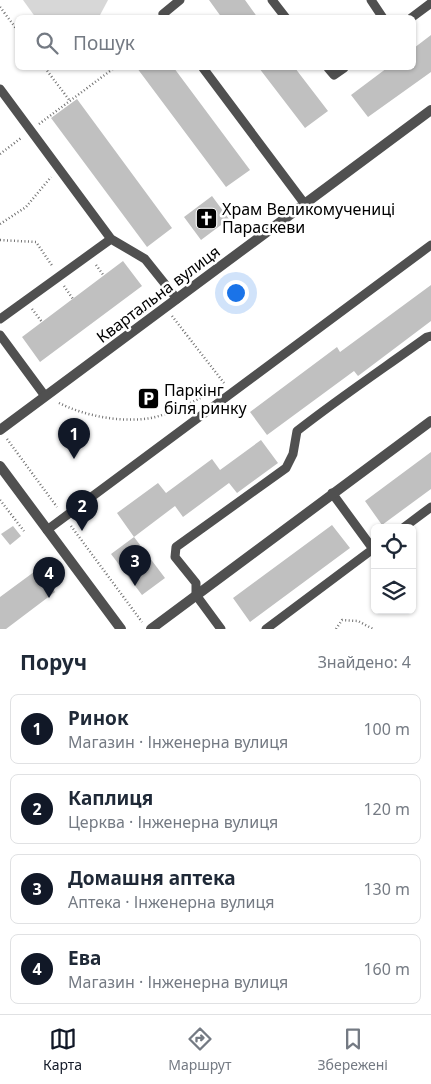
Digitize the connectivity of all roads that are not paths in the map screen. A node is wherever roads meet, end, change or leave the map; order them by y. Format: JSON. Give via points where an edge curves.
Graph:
{"nodes":[{"id":1,"x":180,"y":0,"type":"edge"},
{"id":2,"x":272,"y":0,"type":"edge"},
{"id":3,"x":371,"y":0,"type":"edge"},
{"id":4,"x":431,"y":3,"type":"edge"},
{"id":5,"x":164,"y":15,"type":"edge"},
{"id":6,"x":284,"y":15,"type":"edge"},
{"id":7,"x":382,"y":15,"type":"edge"},
{"id":8,"x":415,"y":15,"type":"edge"},
{"id":9,"x":204,"y":70,"type":"edge"},
{"id":10,"x":330,"y":70,"type":"edge"},
{"id":11,"x":341,"y":70,"type":"edge"},
{"id":12,"x":0,"y":89,"type":"edge"},
{"id":13,"x":431,"y":110,"type":"edge"},
{"id":14,"x":304,"y":203,"type":"junction"},
{"id":15,"x":111,"y":238,"type":"junction"},
{"id":16,"x":431,"y":245,"type":"edge"},
{"id":17,"x":177,"y":299,"type":"junction"},
{"id":18,"x":0,"y":319,"type":"edge"},
{"id":19,"x":0,"y":335,"type":"edge"},
{"id":20,"x":431,"y":336,"type":"edge"},
{"id":21,"x":46,"y":396,"type":"junction"},
{"id":22,"x":431,"y":421,"type":"edge"},
{"id":23,"x":0,"y":430,"type":"edge"},
{"id":24,"x":0,"y":466,"type":"edge"},
{"id":25,"x":332,"y":492,"type":"junction"},
{"id":26,"x":431,"y":507,"type":"edge"},
{"id":27,"x":408,"y":524,"type":"edge"},
{"id":28,"x":47,"y":530,"type":"junction"},
{"id":29,"x":371,"y":545,"type":"edge"},
{"id":30,"x":371,"y":551,"type":"edge"},
{"id":31,"x":196,"y":595,"type":"junction"},
{"id":32,"x":121,"y":629,"type":"edge"},
{"id":33,"x":152,"y":629,"type":"edge"},
{"id":34,"x":221,"y":629,"type":"edge"},
{"id":35,"x":266,"y":629,"type":"edge"}],
"edges":[{"from":1,"to":5,"type":"lane"},
{"from":2,"to":6,"type":"lane"},
{"from":3,"to":7,"type":"lane"},
{"from":4,"to":8,"type":"lane"},
{"from":9,"to":14,"type":"lane"},
{"from":10,"to":11,"type":"lane","via":[[334,75]]},
{"from":12,"to":15,"type":"lane"},
{"from":13,"to":14,"type":"street","name":"Квартальна вулиця"},
{"from":14,"to":17,"type":"street","name":"Квартальна вулиця"},
{"from":15,"to":17,"type":"lane","via":[[145,258]]},
{"from":15,"to":18,"type":"lane"},
{"from":16,"to":28,"type":"lane","via":[[228,389]]},
{"from":17,"to":21,"type":"street","name":"Квартальна вулиця"},
{"from":19,"to":21,"type":"lane"},
{"from":20,"to":31,"type":"lane","via":[[349,391],[297,431],[293,454],[286,468],[176,547],[176,557],[196,583]]},
{"from":21,"to":23,"type":"street","name":"Квартальна вулиця"},
{"from":22,"to":25,"type":"street"},
{"from":24,"to":28,"type":"street"},
{"from":25,"to":29,"type":"lane"},
{"from":25,"to":31,"type":"street"},
{"from":26,"to":27,"type":"lane"},
{"from":28,"to":32,"type":"street"},
{"from":30,"to":35,"type":"lane"},
{"from":31,"to":33,"type":"street"},
{"from":31,"to":34,"type":"lane"}]}
